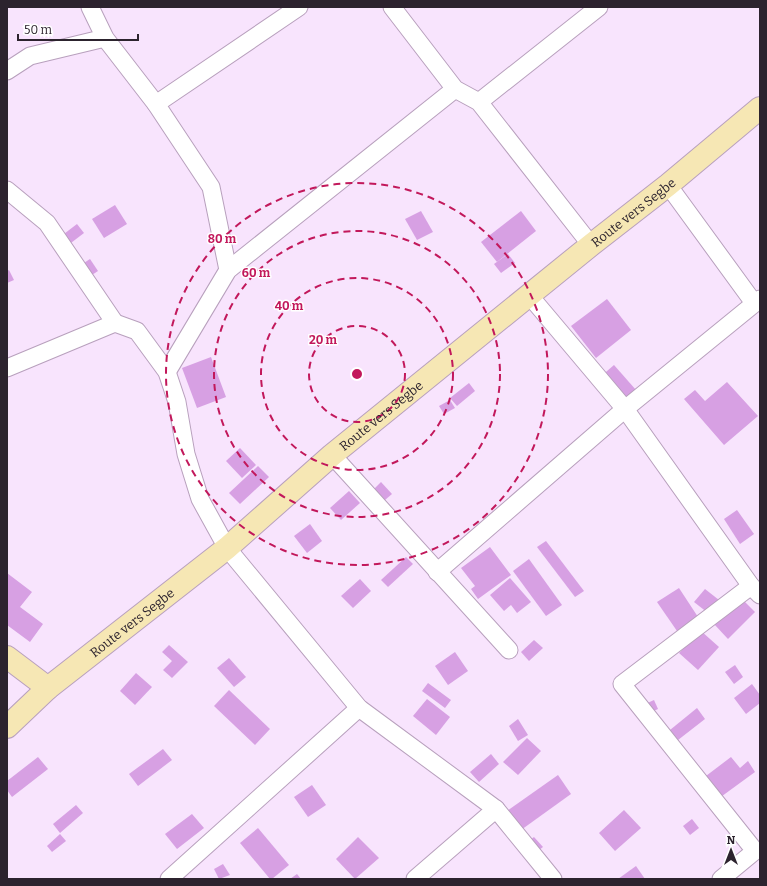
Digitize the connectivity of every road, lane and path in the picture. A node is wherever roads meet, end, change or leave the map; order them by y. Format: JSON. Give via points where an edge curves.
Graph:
{"nodes":[{"id":1,"x":90,"y":7,"type":"edge"},
{"id":2,"x":299,"y":7,"type":"edge"},
{"id":3,"x":392,"y":7,"type":"edge"},
{"id":4,"x":599,"y":7,"type":"edge"},
{"id":5,"x":105,"y":38,"type":"junction"},
{"id":6,"x":7,"y":70,"type":"edge"},
{"id":7,"x":454,"y":90,"type":"junction"},
{"id":8,"x":479,"y":102,"type":"junction"},
{"id":9,"x":156,"y":104,"type":"junction"},
{"id":10,"x":760,"y":108,"type":"edge"},
{"id":11,"x":668,"y":186,"type":"junction"},
{"id":12,"x":7,"y":190,"type":"edge"},
{"id":13,"x":591,"y":245,"type":"junction"},
{"id":14,"x":228,"y":270,"type":"junction"},
{"id":15,"x":529,"y":295,"type":"junction"},
{"id":16,"x":757,"y":301,"type":"edge"},
{"id":17,"x":115,"y":323,"type":"junction"},
{"id":18,"x":7,"y":368,"type":"edge"},
{"id":19,"x":167,"y":372,"type":"junction"},
{"id":20,"x":626,"y":409,"type":"junction"},
{"id":21,"x":332,"y":455,"type":"junction"},
{"id":22,"x":227,"y":548,"type":"junction"},
{"id":23,"x":437,"y":572,"type":"junction"},
{"id":24,"x":755,"y":590,"type":"edge"},
{"id":25,"x":508,"y":650,"type":"dead end"},
{"id":26,"x":7,"y":657,"type":"edge"},
{"id":27,"x":48,"y":688,"type":"junction"},
{"id":28,"x":359,"y":708,"type":"junction"},
{"id":29,"x":7,"y":727,"type":"edge"},
{"id":30,"x":496,"y":809,"type":"junction"},
{"id":31,"x":169,"y":879,"type":"edge"},
{"id":32,"x":415,"y":879,"type":"edge"},
{"id":33,"x":553,"y":879,"type":"edge"},
{"id":34,"x":721,"y":879,"type":"edge"}],
"edges":[{"from":1,"to":5,"type":"street"},
{"from":2,"to":9,"type":"street"},
{"from":3,"to":7,"type":"street"},
{"from":4,"to":8,"type":"street"},
{"from":5,"to":6,"type":"street","via":[[30,56]]},
{"from":5,"to":9,"type":"street"},
{"from":7,"to":8,"type":"street"},
{"from":7,"to":14,"type":"street"},
{"from":8,"to":13,"type":"street"},
{"from":9,"to":14,"type":"street","via":[[211,187]]},
{"from":10,"to":11,"type":"main road","name":"Route vers Segbe"},
{"from":11,"to":13,"type":"main road","name":"Route vers Segbe"},
{"from":11,"to":16,"type":"street"},
{"from":12,"to":17,"type":"street","via":[[47,223]]},
{"from":13,"to":15,"type":"main road","name":"Route vers Segbe"},
{"from":14,"to":19,"type":"street"},
{"from":15,"to":20,"type":"street"},
{"from":15,"to":21,"type":"main road","name":"Route vers Segbe"},
{"from":16,"to":20,"type":"street"},
{"from":17,"to":18,"type":"street"},
{"from":17,"to":19,"type":"street","via":[[137,331]]},
{"from":19,"to":22,"type":"street","via":[[177,402],[186,454],[200,499]]},
{"from":20,"to":23,"type":"street"},
{"from":20,"to":24,"type":"street"},
{"from":21,"to":22,"type":"main road","name":"Route vers Segbe"},
{"from":21,"to":23,"type":"street"},
{"from":22,"to":27,"type":"main road","name":"Route vers Segbe"},
{"from":22,"to":28,"type":"street"},
{"from":23,"to":25,"type":"street"},
{"from":24,"to":34,"type":"street","via":[[622,684],[755,851]]},
{"from":26,"to":27,"type":"main road"},
{"from":27,"to":29,"type":"main road","name":"Route vers Segbe"},
{"from":28,"to":30,"type":"street"},
{"from":28,"to":31,"type":"street"},
{"from":30,"to":32,"type":"street"},
{"from":30,"to":33,"type":"street"}]}
